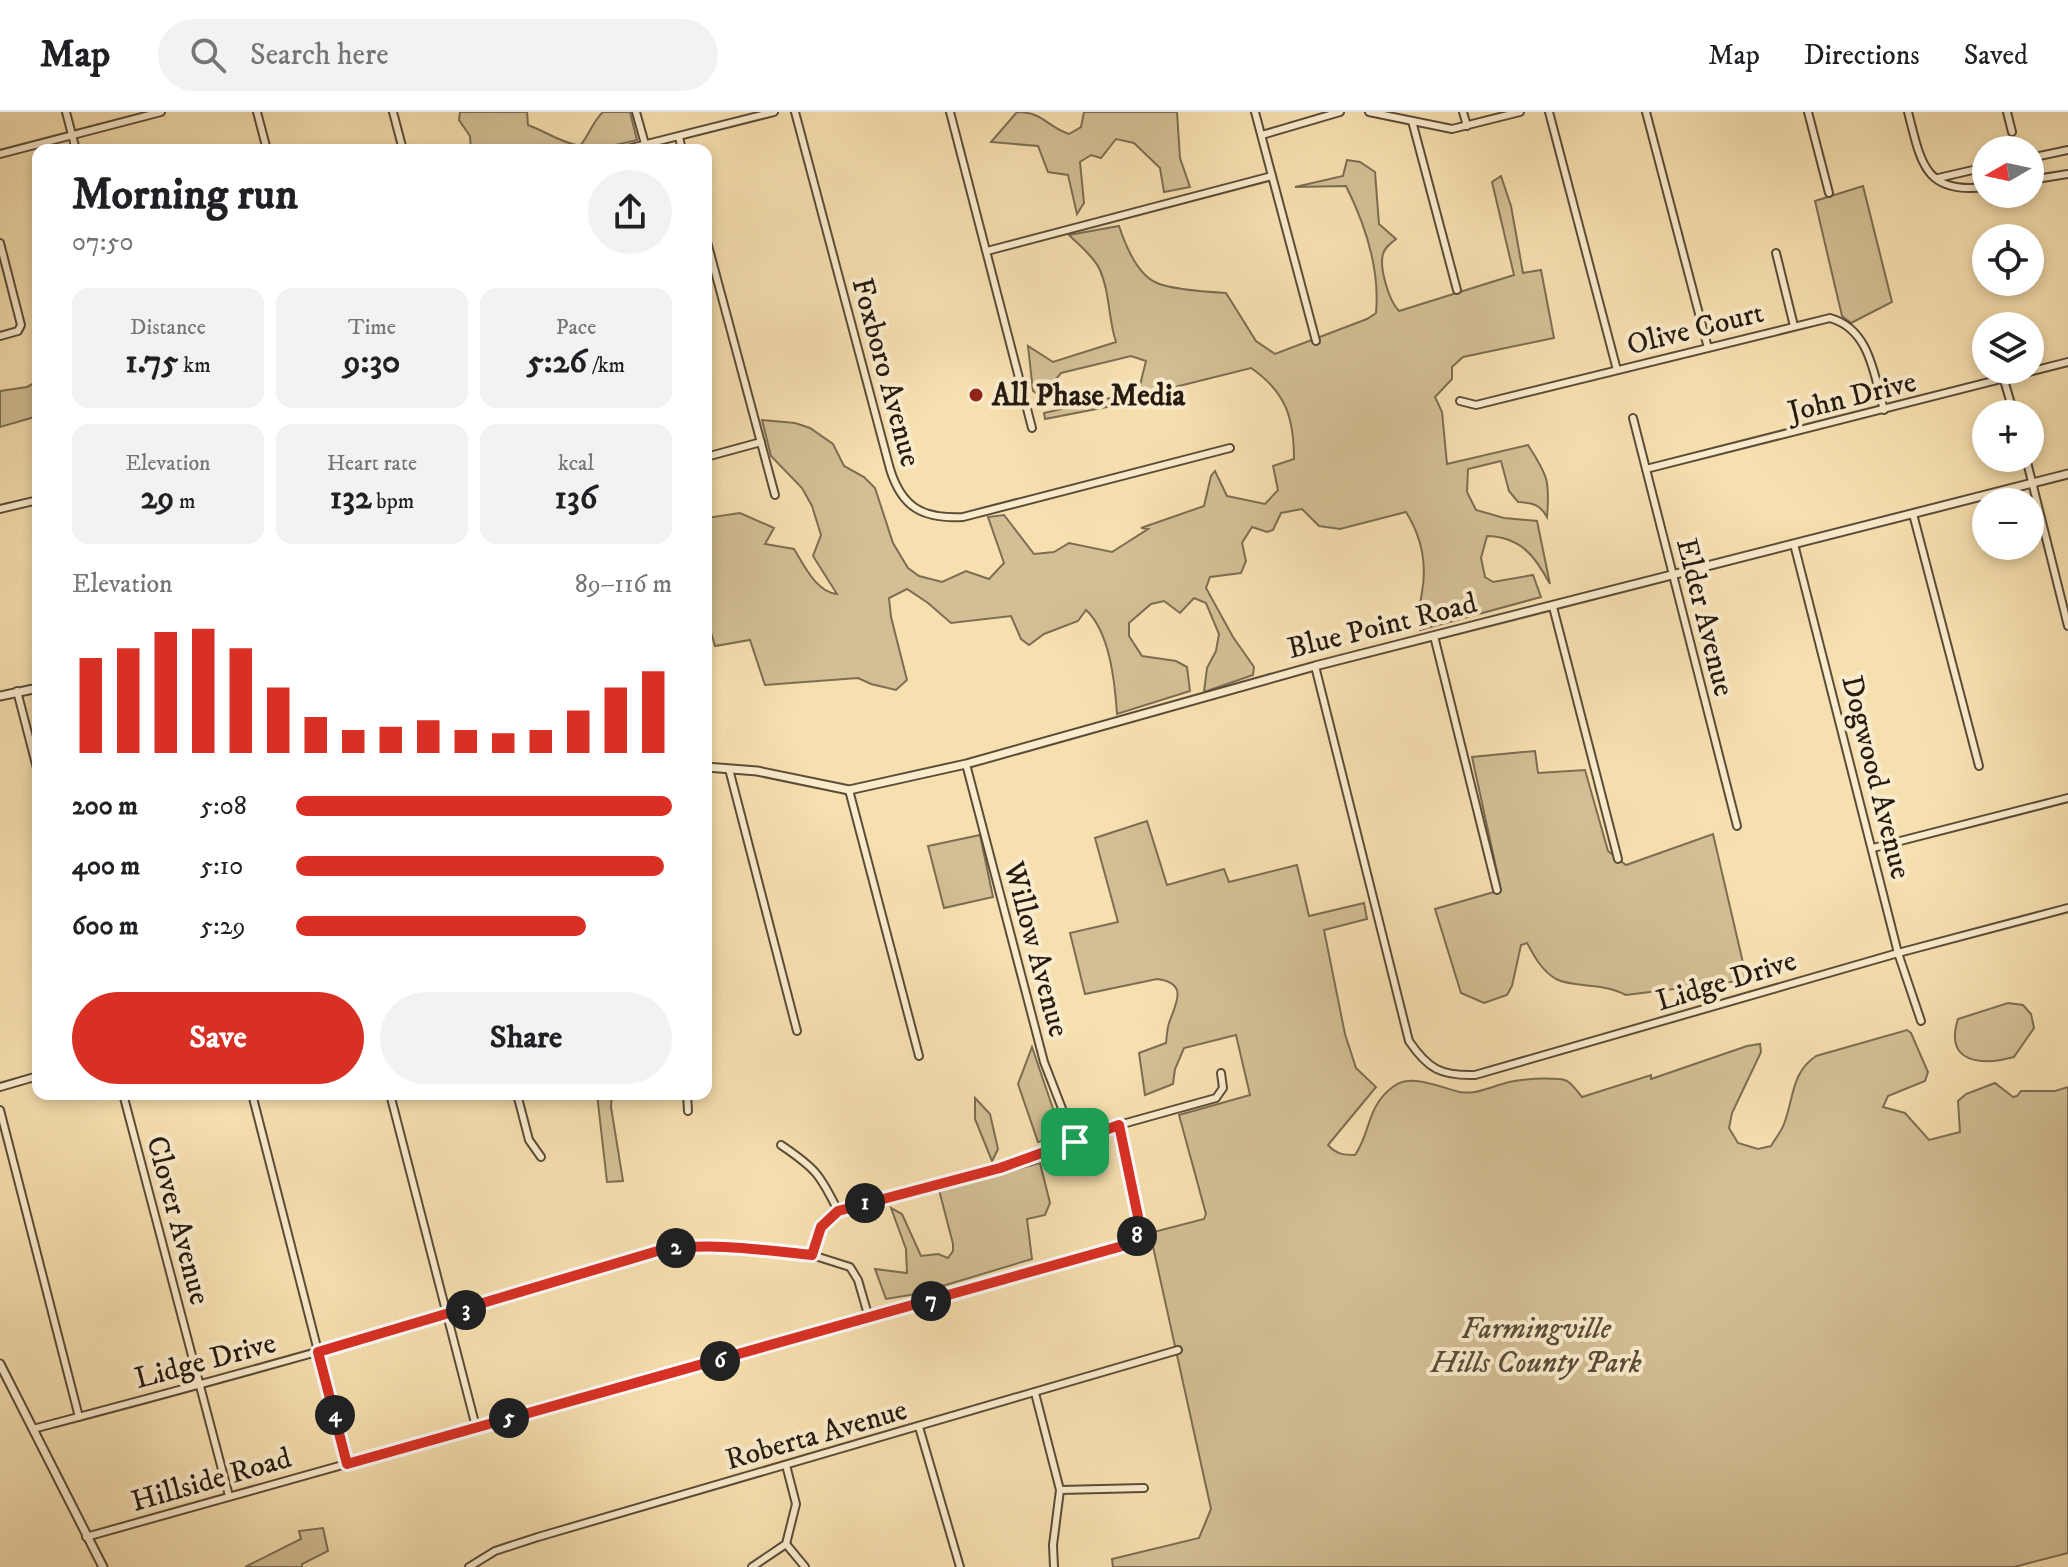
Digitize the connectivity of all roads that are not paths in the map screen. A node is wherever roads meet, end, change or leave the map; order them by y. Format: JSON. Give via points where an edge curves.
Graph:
{"nodes":[{"id":1,"x":66,"y":112,"type":"edge"},
{"id":2,"x":161,"y":112,"type":"edge"},
{"id":3,"x":257,"y":112,"type":"edge"},
{"id":4,"x":393,"y":112,"type":"edge"},
{"id":5,"x":636,"y":112,"type":"edge"},
{"id":6,"x":774,"y":112,"type":"edge"},
{"id":7,"x":795,"y":112,"type":"edge"},
{"id":8,"x":950,"y":112,"type":"edge"},
{"id":9,"x":1255,"y":112,"type":"edge"},
{"id":10,"x":1340,"y":112,"type":"edge"},
{"id":11,"x":1369,"y":112,"type":"edge"},
{"id":12,"x":1463,"y":112,"type":"edge"},
{"id":13,"x":1520,"y":112,"type":"edge"},
{"id":14,"x":1549,"y":112,"type":"edge"},
{"id":15,"x":1646,"y":112,"type":"edge"},
{"id":16,"x":1808,"y":112,"type":"edge"},
{"id":17,"x":1908,"y":112,"type":"edge"},
{"id":18,"x":2007,"y":112,"type":"edge"},
{"id":19,"x":1412,"y":121,"type":"junction"},
{"id":20,"x":1467,"y":126,"type":"junction"},
{"id":21,"x":2012,"y":132,"type":"dead end"},
{"id":22,"x":72,"y":135,"type":"junction"},
{"id":23,"x":1262,"y":135,"type":"junction"},
{"id":24,"x":679,"y":137,"type":"junction"},
{"id":25,"x":38,"y":144,"type":"edge"},
{"id":26,"x":74,"y":144,"type":"edge"},
{"id":27,"x":265,"y":144,"type":"edge"},
{"id":28,"x":401,"y":144,"type":"edge"},
{"id":29,"x":645,"y":144,"type":"joint"},
{"id":30,"x":681,"y":144,"type":"edge"},
{"id":31,"x":32,"y":146,"type":"edge"},
{"id":32,"x":2068,"y":150,"type":"edge"},
{"id":33,"x":0,"y":154,"type":"edge"},
{"id":34,"x":2044,"y":155,"type":"edge"},
{"id":35,"x":1972,"y":170,"type":"edge"},
{"id":36,"x":2068,"y":174,"type":"edge"},
{"id":37,"x":1272,"y":176,"type":"junction"},
{"id":38,"x":1938,"y":178,"type":"junction"},
{"id":39,"x":2044,"y":178,"type":"edge"},
{"id":40,"x":1972,"y":188,"type":"edge"},
{"id":41,"x":1829,"y":193,"type":"dead end"},
{"id":42,"x":0,"y":243,"type":"edge"},
{"id":43,"x":987,"y":251,"type":"junction"},
{"id":44,"x":1776,"y":253,"type":"dead end"},
{"id":45,"x":712,"y":260,"type":"edge"},
{"id":46,"x":1457,"y":290,"type":"dead end"},
{"id":47,"x":1794,"y":326,"type":"junction"},
{"id":48,"x":0,"y":336,"type":"edge"},
{"id":49,"x":1316,"y":341,"type":"dead end"},
{"id":50,"x":1708,"y":348,"type":"junction"},
{"id":51,"x":2068,"y":362,"type":"edge"},
{"id":52,"x":2044,"y":369,"type":"edge"},
{"id":53,"x":1617,"y":370,"type":"junction"},
{"id":54,"x":1988,"y":384,"type":"edge"},
{"id":55,"x":1460,"y":401,"type":"dead end"},
{"id":56,"x":1884,"y":410,"type":"junction"},
{"id":57,"x":1633,"y":418,"type":"dead end"},
{"id":58,"x":1032,"y":428,"type":"dead end"},
{"id":59,"x":761,"y":442,"type":"junction"},
{"id":60,"x":1230,"y":448,"type":"dead end"},
{"id":61,"x":712,"y":455,"type":"edge"},
{"id":62,"x":1646,"y":469,"type":"junction"},
{"id":63,"x":2030,"y":472,"type":"edge"},
{"id":64,"x":2068,"y":474,"type":"edge"},
{"id":65,"x":2032,"y":482,"type":"junction"},
{"id":66,"x":775,"y":495,"type":"dead end"},
{"id":67,"x":32,"y":501,"type":"edge"},
{"id":68,"x":0,"y":509,"type":"edge"},
{"id":69,"x":1913,"y":514,"type":"junction"},
{"id":70,"x":1794,"y":544,"type":"junction"},
{"id":71,"x":1673,"y":574,"type":"junction"},
{"id":72,"x":1553,"y":607,"type":"junction"},
{"id":73,"x":2068,"y":626,"type":"edge"},
{"id":74,"x":1434,"y":636,"type":"junction"},
{"id":75,"x":1315,"y":666,"type":"junction"},
{"id":76,"x":32,"y":689,"type":"edge"},
{"id":77,"x":17,"y":691,"type":"junction"},
{"id":78,"x":0,"y":696,"type":"edge"},
{"id":79,"x":32,"y":749,"type":"edge"},
{"id":80,"x":966,"y":764,"type":"junction"},
{"id":81,"x":1979,"y":766,"type":"dead end"},
{"id":82,"x":712,"y":768,"type":"edge"},
{"id":83,"x":729,"y":769,"type":"junction"},
{"id":84,"x":849,"y":790,"type":"junction"},
{"id":85,"x":2068,"y":798,"type":"edge"},
{"id":86,"x":1737,"y":826,"type":"dead end"},
{"id":87,"x":1873,"y":848,"type":"junction"},
{"id":88,"x":1618,"y":859,"type":"dead end"},
{"id":89,"x":1497,"y":890,"type":"dead end"},
{"id":90,"x":2068,"y":908,"type":"edge"},
{"id":91,"x":1898,"y":953,"type":"junction"},
{"id":92,"x":1921,"y":1021,"type":"dead end"},
{"id":93,"x":797,"y":1031,"type":"dead end"},
{"id":94,"x":919,"y":1056,"type":"dead end"},
{"id":95,"x":1221,"y":1073,"type":"dead end"},
{"id":96,"x":32,"y":1078,"type":"edge"},
{"id":97,"x":0,"y":1087,"type":"edge"},
{"id":98,"x":125,"y":1100,"type":"edge"},
{"id":99,"x":254,"y":1100,"type":"edge"},
{"id":100,"x":392,"y":1100,"type":"edge"},
{"id":101,"x":519,"y":1100,"type":"edge"},
{"id":102,"x":687,"y":1100,"type":"edge"},
{"id":103,"x":0,"y":1110,"type":"edge"},
{"id":104,"x":688,"y":1111,"type":"dead end"},
{"id":105,"x":1119,"y":1125,"type":"junction"},
{"id":106,"x":1075,"y":1142,"type":"junction"},
{"id":107,"x":781,"y":1145,"type":"dead end"},
{"id":108,"x":541,"y":1157,"type":"dead end"},
{"id":109,"x":838,"y":1211,"type":"junction"},
{"id":110,"x":812,"y":1255,"type":"junction"},
{"id":111,"x":447,"y":1315,"type":"junction"},
{"id":112,"x":869,"y":1318,"type":"junction"},
{"id":113,"x":1178,"y":1350,"type":"dead end"},
{"id":114,"x":318,"y":1352,"type":"junction"},
{"id":115,"x":0,"y":1364,"type":"edge"},
{"id":116,"x":200,"y":1384,"type":"junction"},
{"id":117,"x":1035,"y":1393,"type":"junction"},
{"id":118,"x":79,"y":1417,"type":"junction"},
{"id":119,"x":476,"y":1427,"type":"junction"},
{"id":120,"x":919,"y":1427,"type":"junction"},
{"id":121,"x":33,"y":1429,"type":"junction"},
{"id":122,"x":347,"y":1464,"type":"junction"},
{"id":123,"x":786,"y":1465,"type":"junction"},
{"id":124,"x":1144,"y":1488,"type":"dead end"},
{"id":125,"x":1060,"y":1490,"type":"junction"},
{"id":126,"x":229,"y":1496,"type":"junction"},
{"id":127,"x":86,"y":1537,"type":"junction"},
{"id":128,"x":786,"y":1544,"type":"junction"},
{"id":129,"x":103,"y":1567,"type":"edge"},
{"id":130,"x":469,"y":1567,"type":"edge"},
{"id":131,"x":752,"y":1567,"type":"edge"},
{"id":132,"x":805,"y":1567,"type":"edge"},
{"id":133,"x":960,"y":1567,"type":"edge"},
{"id":134,"x":1054,"y":1567,"type":"edge"}],
"edges":[{"from":1,"to":22,"type":"street"},
{"from":2,"to":22,"type":"street"},
{"from":3,"to":27,"type":"street"},
{"from":4,"to":28,"type":"street"},
{"from":5,"to":29,"type":"street"},
{"from":6,"to":24,"type":"street"},
{"from":7,"to":60,"type":"street","name":"Foxboro Avenue","via":[[890,469],[900,493],[917,509],[941,518],[963,517]]},
{"from":8,"to":43,"type":"street"},
{"from":9,"to":23,"type":"street"},
{"from":10,"to":23,"type":"street"},
{"from":11,"to":19,"type":"street"},
{"from":12,"to":20,"type":"street"},
{"from":13,"to":20,"type":"street"},
{"from":14,"to":53,"type":"street"},
{"from":15,"to":50,"type":"street"},
{"from":16,"to":41,"type":"street"},
{"from":17,"to":38,"type":"street","via":[[1924,167]]},
{"from":18,"to":21,"type":"street"},
{"from":19,"to":20,"type":"street","via":[[1452,129]]},
{"from":19,"to":46,"type":"street"},
{"from":22,"to":25,"type":"street"},
{"from":22,"to":26,"type":"street"},
{"from":23,"to":37,"type":"street"},
{"from":24,"to":29,"type":"street"},
{"from":24,"to":30,"type":"street"},
{"from":31,"to":33,"type":"street"},
{"from":32,"to":34,"type":"street"},
{"from":35,"to":38,"type":"street"},
{"from":36,"to":39,"type":"street"},
{"from":37,"to":43,"type":"street"},
{"from":37,"to":49,"type":"street"},
{"from":38,"to":40,"type":"street","via":[[1945,186]]},
{"from":42,"to":48,"type":"street","via":[[21,325]]},
{"from":43,"to":58,"type":"street"},
{"from":44,"to":47,"type":"street"},
{"from":45,"to":59,"type":"street"},
{"from":47,"to":50,"type":"street","name":"Olive Court"},
{"from":47,"to":56,"type":"street","name":"Olive Court","via":[[1830,318],[1851,327],[1867,353]]},
{"from":50,"to":53,"type":"street","name":"Olive Court"},
{"from":51,"to":52,"type":"street","name":"John Drive"},
{"from":53,"to":55,"type":"street","name":"Olive Court","via":[[1476,405]]},
{"from":54,"to":56,"type":"street","name":"John Drive"},
{"from":56,"to":62,"type":"street","name":"John Drive"},
{"from":57,"to":62,"type":"street","name":"Elder Avenue"},
{"from":59,"to":61,"type":"street"},
{"from":59,"to":66,"type":"street"},
{"from":62,"to":71,"type":"street","name":"Elder Avenue"},
{"from":63,"to":65,"type":"street"},
{"from":64,"to":65,"type":"street","name":"Blue Point Road"},
{"from":65,"to":69,"type":"street","name":"Blue Point Road"},
{"from":65,"to":73,"type":"street"},
{"from":67,"to":68,"type":"street"},
{"from":69,"to":70,"type":"street","name":"Blue Point Road"},
{"from":69,"to":81,"type":"street"},
{"from":70,"to":71,"type":"street","name":"Blue Point Road"},
{"from":70,"to":87,"type":"street","name":"Dogwood Avenue"},
{"from":71,"to":72,"type":"street","name":"Blue Point Road"},
{"from":71,"to":86,"type":"street","name":"Elder Avenue"},
{"from":72,"to":74,"type":"street","name":"Blue Point Road"},
{"from":72,"to":88,"type":"street"},
{"from":74,"to":75,"type":"street","name":"Blue Point Road"},
{"from":74,"to":89,"type":"street"},
{"from":75,"to":80,"type":"street","name":"Blue Point Road"},
{"from":75,"to":91,"type":"street","name":"Lidge Drive","via":[[1409,1041],[1427,1065],[1475,1075]]},
{"from":76,"to":77,"type":"street"},
{"from":77,"to":78,"type":"street"},
{"from":77,"to":79,"type":"street"},
{"from":80,"to":84,"type":"street","name":"Blue Point Road"},
{"from":80,"to":106,"type":"street","name":"Willow Avenue","via":[[1044,1062]]},
{"from":82,"to":83,"type":"street","name":"Blue Point Road"},
{"from":83,"to":84,"type":"street","name":"Blue Point Road"},
{"from":83,"to":93,"type":"street"},
{"from":84,"to":94,"type":"street"},
{"from":85,"to":87,"type":"street"},
{"from":87,"to":91,"type":"street","name":"Dogwood Avenue"},
{"from":90,"to":91,"type":"street","name":"Lidge Drive"},
{"from":91,"to":92,"type":"street","name":"Dogwood Avenue"},
{"from":95,"to":105,"type":"street","via":[[1223,1088],[1216,1098]]},
{"from":96,"to":97,"type":"street"},
{"from":98,"to":116,"type":"street","name":"Clover Avenue"},
{"from":99,"to":114,"type":"street"},
{"from":100,"to":111,"type":"street"},
{"from":101,"to":108,"type":"street","via":[[529,1140]]},
{"from":102,"to":104,"type":"street"},
{"from":103,"to":118,"type":"street"},
{"from":105,"to":106,"type":"street"},
{"from":105,"to":112,"type":"street","name":"Hillside Road","via":[[1141,1231],[1133,1243]]},
{"from":106,"to":109,"type":"street"},
{"from":107,"to":109,"type":"street","via":[[819,1174]]},
{"from":109,"to":110,"type":"street","via":[[821,1227]]},
{"from":110,"to":111,"type":"street","name":"Lidge Drive","via":[[685,1246]]},
{"from":110,"to":112,"type":"street","name":"Lidge Drive","via":[[850,1267]]},
{"from":111,"to":114,"type":"street","name":"Lidge Drive"},
{"from":111,"to":119,"type":"street"},
{"from":112,"to":119,"type":"street","name":"Hillside Road"},
{"from":113,"to":117,"type":"street","name":"Roberta Avenue"},
{"from":114,"to":116,"type":"street","name":"Lidge Drive"},
{"from":114,"to":122,"type":"street"},
{"from":115,"to":121,"type":"street"},
{"from":116,"to":118,"type":"street","name":"Lidge Drive"},
{"from":116,"to":126,"type":"street","name":"Clover Avenue"},
{"from":117,"to":120,"type":"street","name":"Roberta Avenue"},
{"from":117,"to":125,"type":"street"},
{"from":118,"to":121,"type":"street","name":"Lidge Drive"},
{"from":119,"to":122,"type":"street","name":"Hillside Road"},
{"from":120,"to":123,"type":"street","name":"Roberta Avenue"},
{"from":120,"to":133,"type":"street"},
{"from":121,"to":127,"type":"street"},
{"from":122,"to":126,"type":"street","name":"Hillside Road"},
{"from":123,"to":128,"type":"street","via":[[796,1504]]},
{"from":123,"to":130,"type":"street","name":"Roberta Avenue","via":[[495,1551]]},
{"from":124,"to":125,"type":"street"},
{"from":125,"to":134,"type":"street"},
{"from":126,"to":127,"type":"street","name":"Hillside Road"},
{"from":127,"to":129,"type":"street"},
{"from":128,"to":131,"type":"street"},
{"from":128,"to":132,"type":"street"}]}
